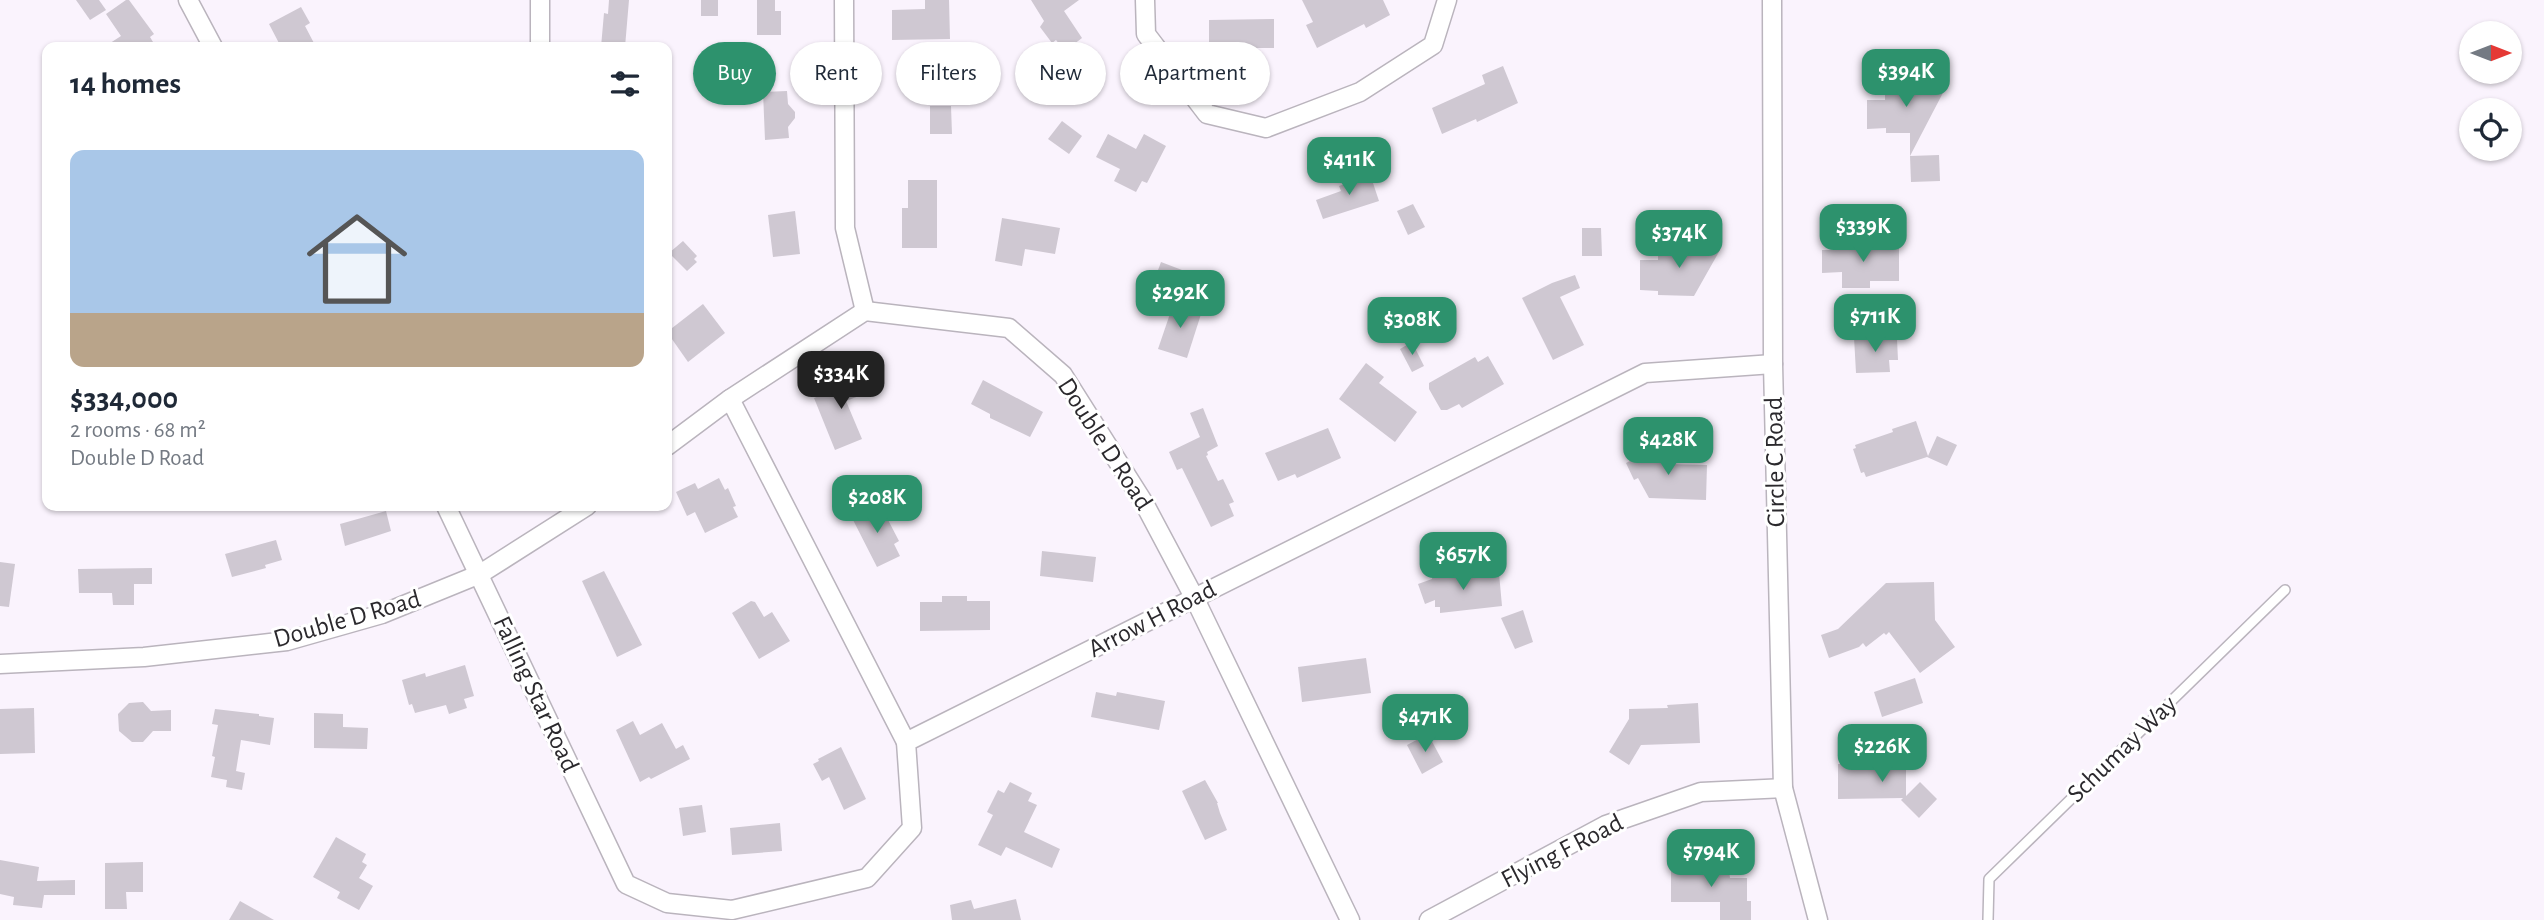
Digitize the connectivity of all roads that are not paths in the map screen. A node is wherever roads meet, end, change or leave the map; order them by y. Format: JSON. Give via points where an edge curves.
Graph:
{"nodes":[{"id":1,"x":188,"y":0,"type":"edge"},
{"id":2,"x":540,"y":0,"type":"edge"},
{"id":3,"x":844,"y":0,"type":"edge"},
{"id":4,"x":1145,"y":0,"type":"edge"},
{"id":5,"x":1447,"y":0,"type":"edge"},
{"id":6,"x":1772,"y":0,"type":"edge"},
{"id":7,"x":210,"y":42,"type":"edge"},
{"id":8,"x":540,"y":42,"type":"edge"},
{"id":9,"x":864,"y":311,"type":"junction"},
{"id":10,"x":1773,"y":364,"type":"junction"},
{"id":11,"x":730,"y":399,"type":"junction"},
{"id":12,"x":672,"y":442,"type":"edge"},
{"id":13,"x":448,"y":511,"type":"edge"},
{"id":14,"x":579,"y":511,"type":"edge"},
{"id":15,"x":480,"y":574,"type":"junction"},
{"id":16,"x":2285,"y":590,"type":"dead end"},
{"id":17,"x":1194,"y":597,"type":"junction"},
{"id":18,"x":0,"y":664,"type":"edge"},
{"id":19,"x":906,"y":742,"type":"junction"},
{"id":20,"x":1783,"y":788,"type":"junction"},
{"id":21,"x":1350,"y":920,"type":"edge"},
{"id":22,"x":1429,"y":920,"type":"edge"},
{"id":23,"x":1818,"y":920,"type":"edge"},
{"id":24,"x":1988,"y":920,"type":"edge"}],
"edges":[{"from":1,"to":7,"type":"street"},
{"from":2,"to":8,"type":"street"},
{"from":3,"to":9,"type":"street","via":[[845,228]]},
{"from":4,"to":5,"type":"street","via":[[1146,34],[1207,114],[1266,128],[1360,92],[1433,45]]},
{"from":6,"to":10,"type":"street","name":"Circle C Road"},
{"from":9,"to":11,"type":"street"},
{"from":9,"to":17,"type":"street","name":"Double D Road","via":[[1010,328],[1063,374],[1144,503]]},
{"from":10,"to":17,"type":"street","name":"Arrow H Road","via":[[1645,373]]},
{"from":10,"to":20,"type":"street","name":"Circle C Road"},
{"from":11,"to":12,"type":"street"},
{"from":11,"to":19,"type":"street"},
{"from":13,"to":15,"type":"street","name":"Falling Star Road"},
{"from":14,"to":15,"type":"street","name":"Double D Road"},
{"from":15,"to":18,"type":"street","name":"Double D Road","via":[[382,614],[287,641],[144,657]]},
{"from":15,"to":19,"type":"street","name":"Falling Star Road","via":[[626,884],[667,903],[733,911],[867,878],[912,828]]},
{"from":16,"to":24,"type":"lane","name":"Schumay Way","via":[[1989,879]]},
{"from":17,"to":19,"type":"street","name":"Arrow H Road"},
{"from":17,"to":21,"type":"street","name":"Double D Road"},
{"from":20,"to":22,"type":"street","name":"Flying F Road","via":[[1701,792],[1606,825]]},
{"from":20,"to":23,"type":"street","name":"Circle C Road"}]}
